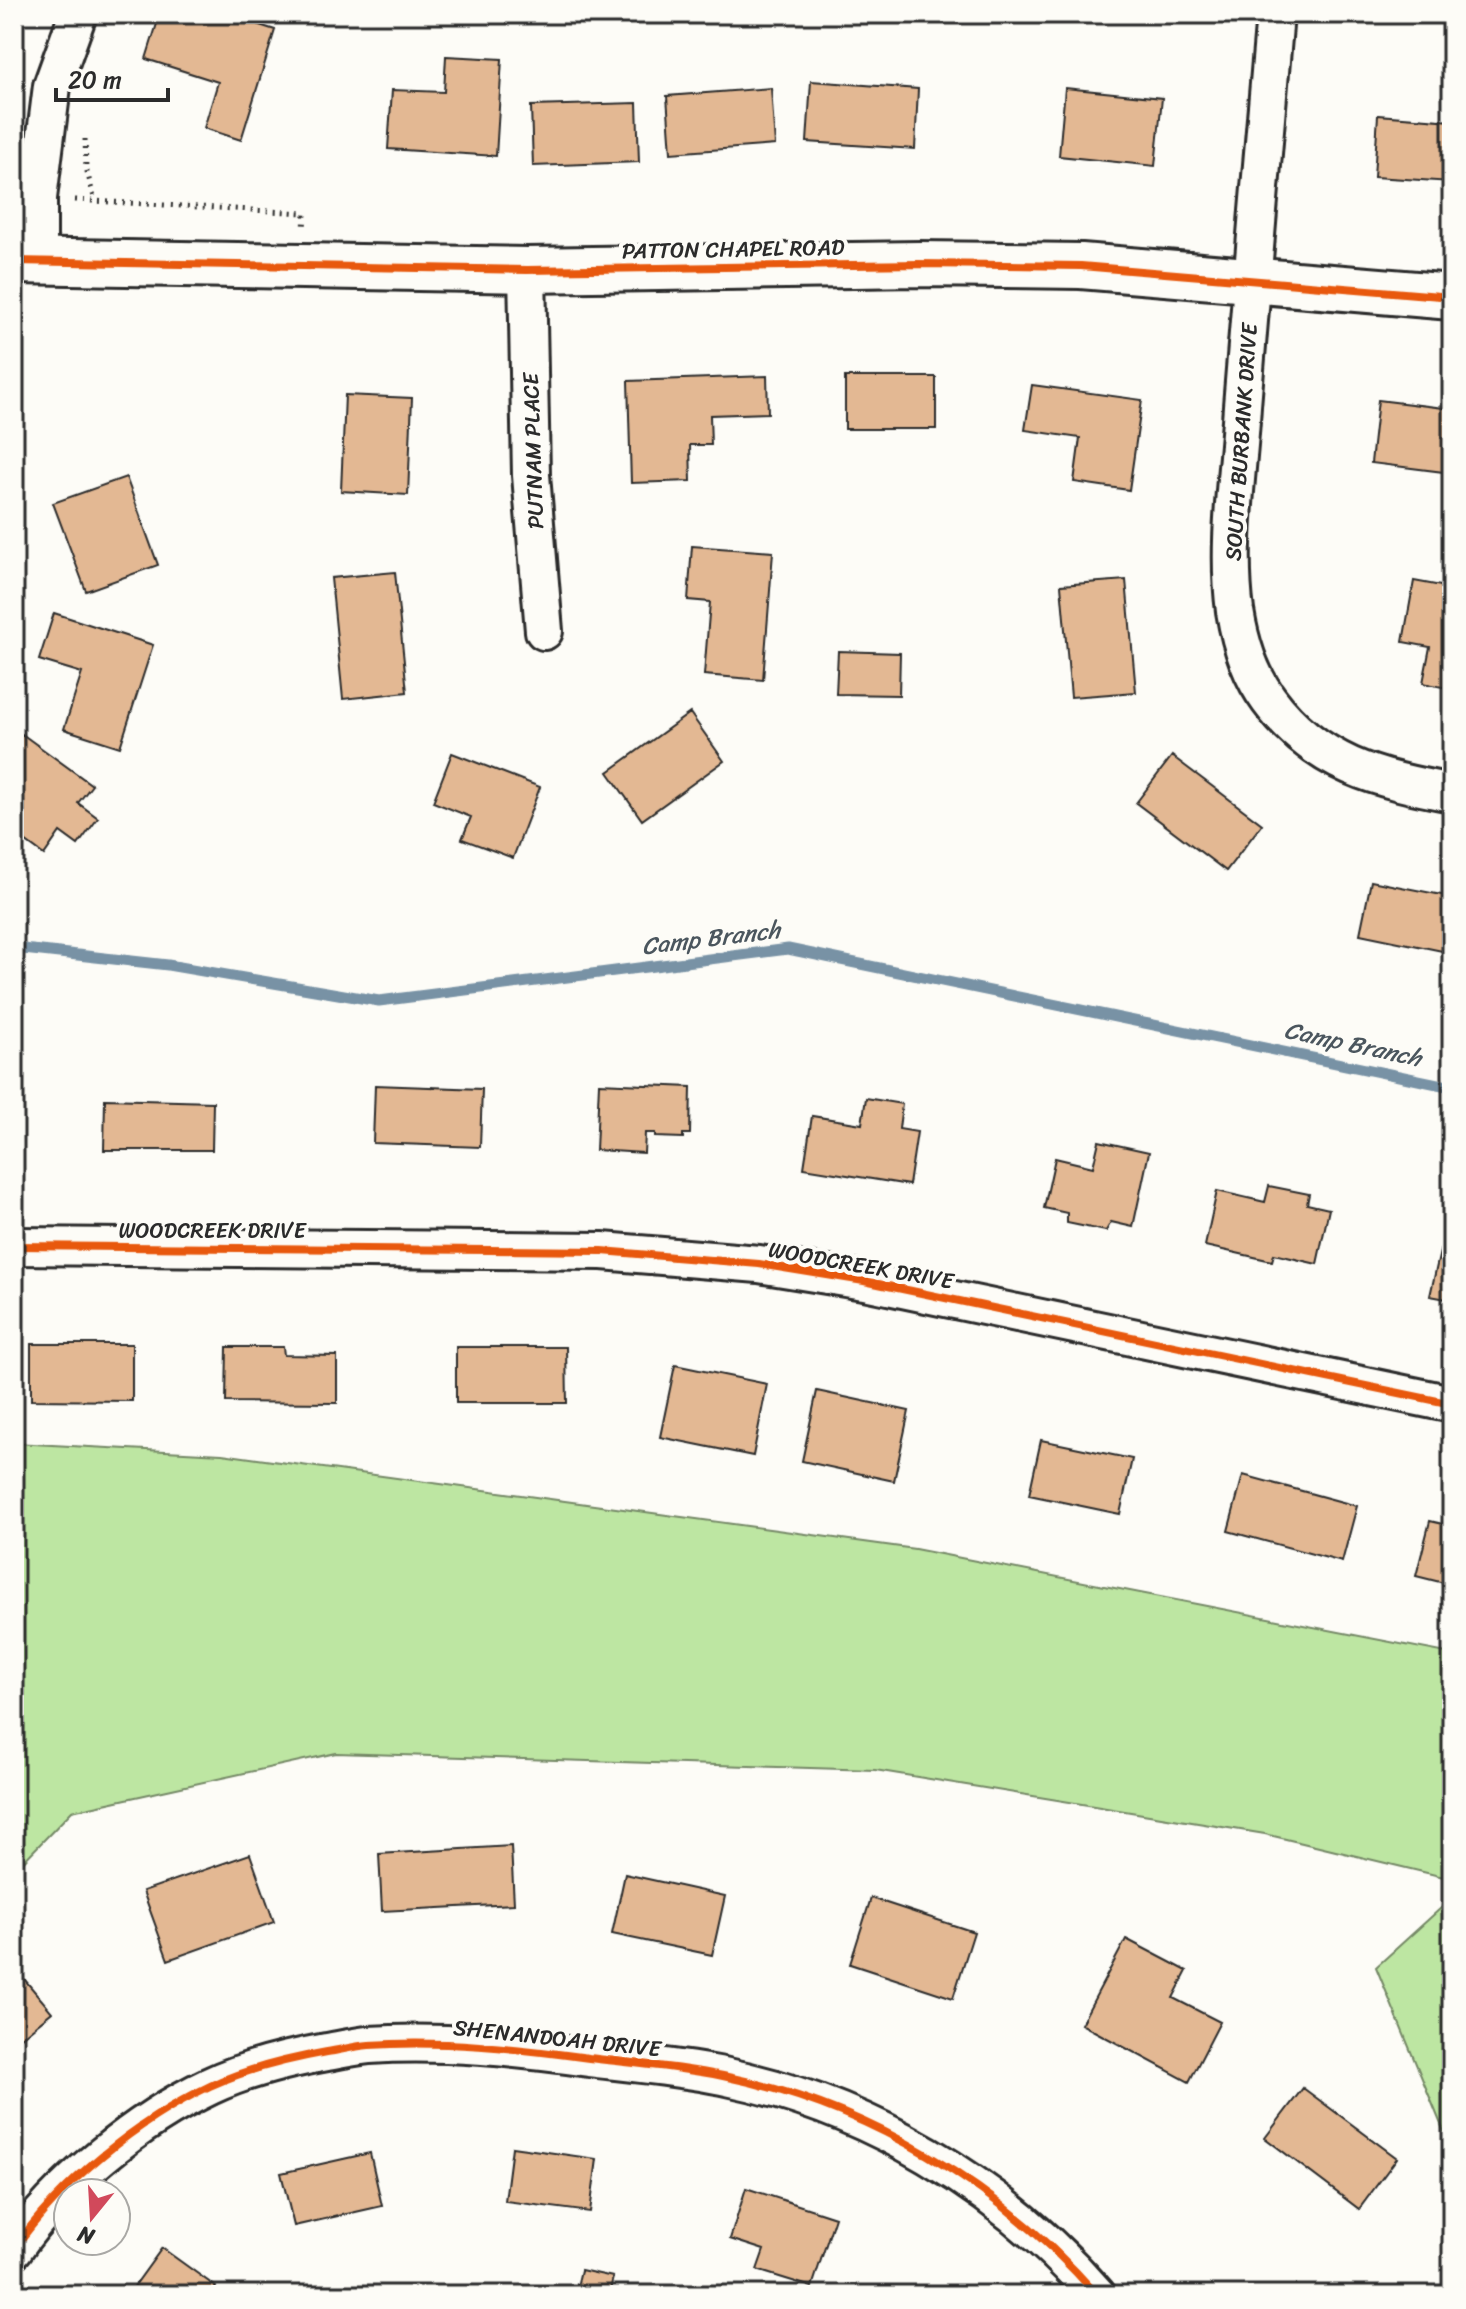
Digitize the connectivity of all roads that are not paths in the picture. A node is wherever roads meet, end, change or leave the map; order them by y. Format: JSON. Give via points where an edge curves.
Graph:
{"nodes":[{"id":1,"x":78,"y":14,"type":"edge"},
{"id":2,"x":1275,"y":14,"type":"edge"},
{"id":3,"x":26,"y":262,"type":"edge"},
{"id":4,"x":527,"y":270,"type":"junction"},
{"id":5,"x":1252,"y":280,"type":"junction"},
{"id":6,"x":1452,"y":297,"type":"edge"},
{"id":7,"x":544,"y":631,"type":"dead end"},
{"id":8,"x":1452,"y":793,"type":"edge"},
{"id":9,"x":14,"y":1246,"type":"edge"},
{"id":10,"x":1452,"y":1404,"type":"edge"},
{"id":11,"x":14,"y":2249,"type":"edge"},
{"id":12,"x":1097,"y":2295,"type":"edge"}],
"edges":[{"from":1,"to":3,"type":"street","via":[[52,86]]},
{"from":2,"to":5,"type":"street","name":"SOUTH BURBANK DRIVE"},
{"from":3,"to":4,"type":"street","name":"PATTON CHAPEL ROAD"},
{"from":4,"to":5,"type":"street","name":"PATTON CHAPEL ROAD","via":[[1066,265]]},
{"from":4,"to":7,"type":"street","name":"PUTNAM PLACE","via":[[531,475]]},
{"from":5,"to":6,"type":"street","name":"PATTON CHAPEL ROAD"},
{"from":5,"to":8,"type":"street","name":"SOUTH BURBANK DRIVE","via":[[1231,557],[1245,655],[1268,699],[1305,741],[1354,770]]},
{"from":9,"to":10,"type":"street","name":"WOODCREEK DRIVE","via":[[602,1251],[759,1264],[864,1281]]},
{"from":11,"to":12,"type":"street","name":"SHENANDOAH DRIVE","via":[[35,2218],[98,2161],[152,2119],[211,2086],[287,2060],[353,2047],[443,2043],[711,2074],[815,2103],[929,2155],[976,2186],[1019,2219]]}]}
